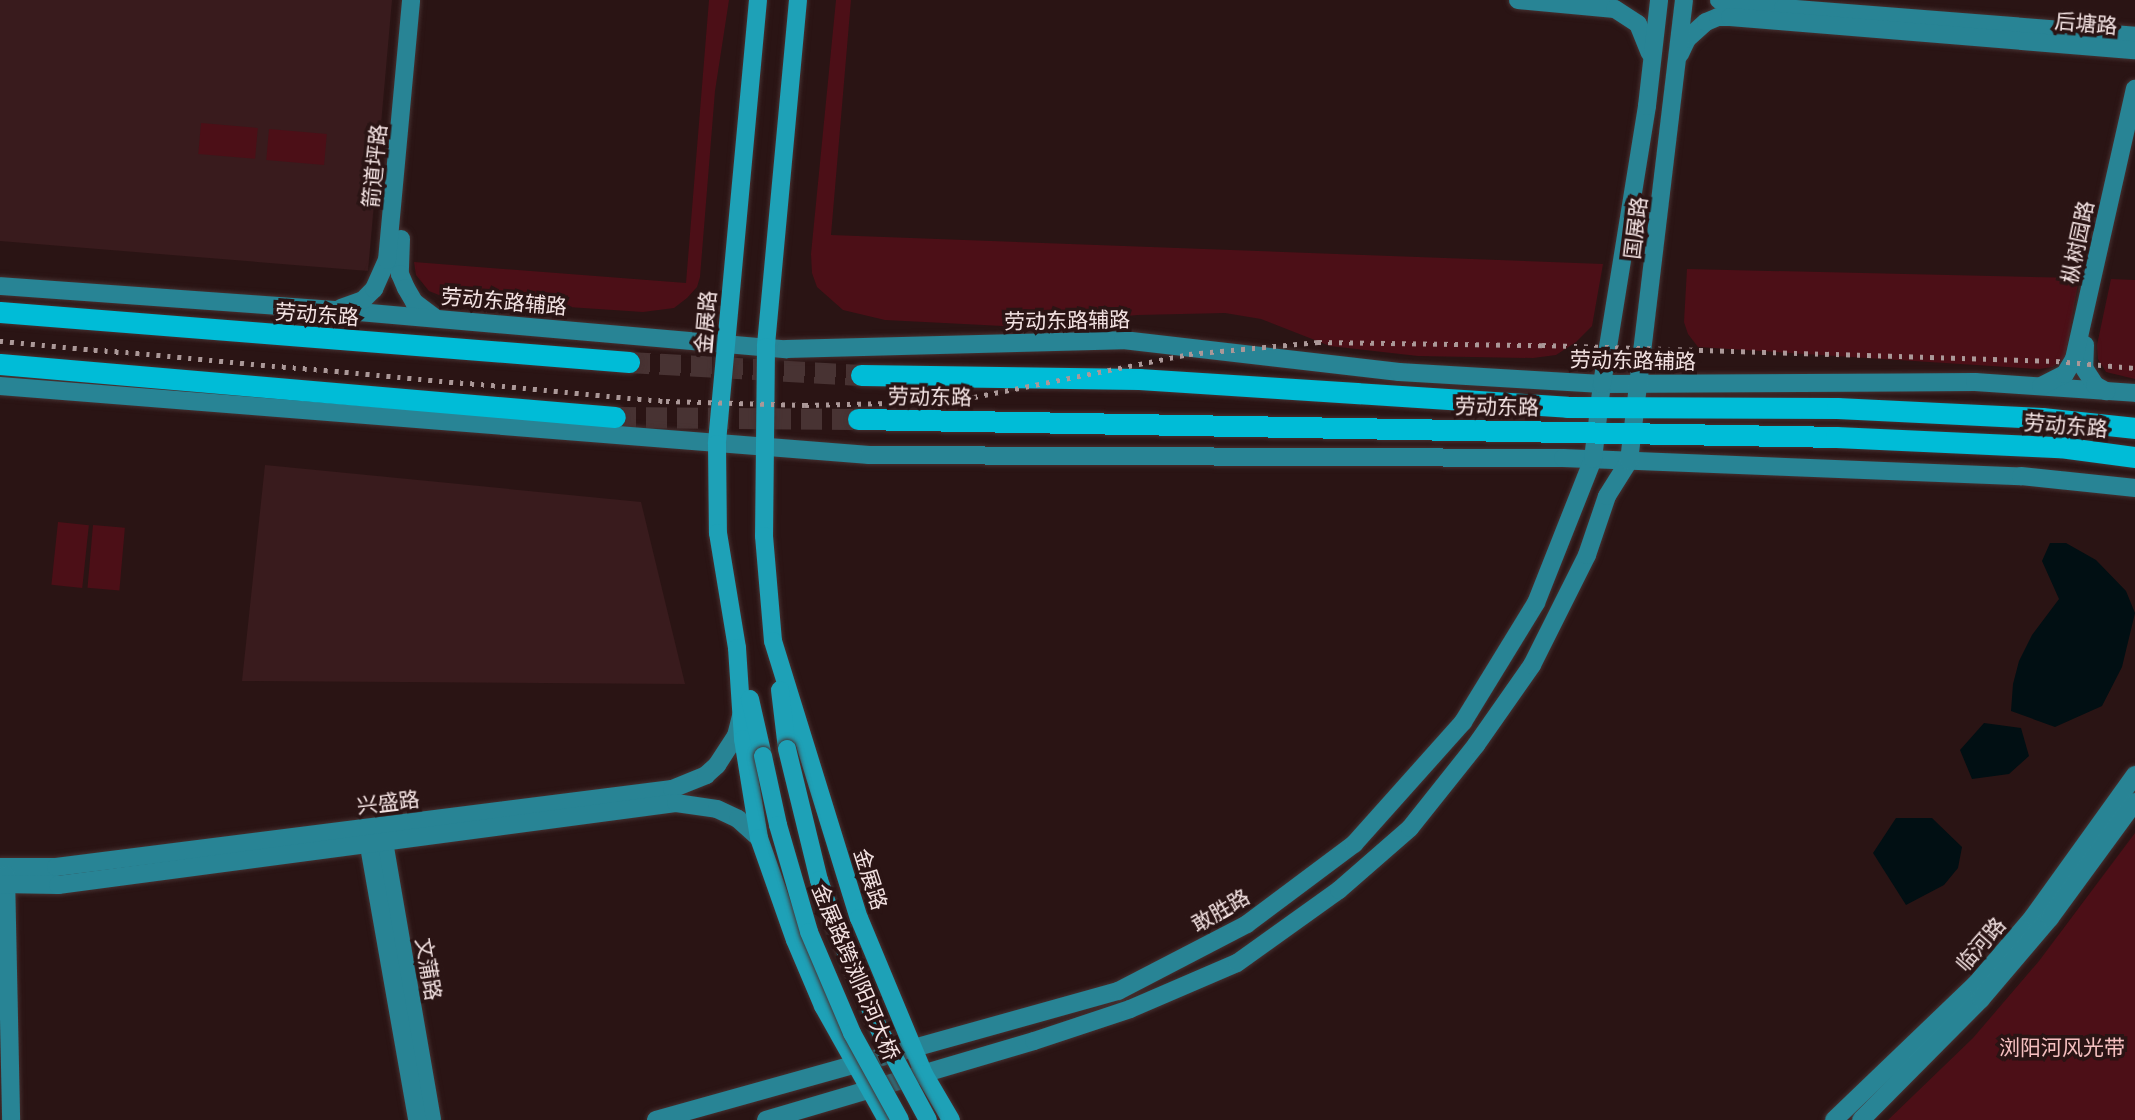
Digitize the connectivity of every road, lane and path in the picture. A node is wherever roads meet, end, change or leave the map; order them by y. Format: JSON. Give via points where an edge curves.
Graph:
{"nodes":[{"id":1,"x":411,"y":0,"type":"edge"},
{"id":2,"x":423,"y":0,"type":"edge"},
{"id":3,"x":758,"y":0,"type":"edge"},
{"id":4,"x":1518,"y":0,"type":"edge"},
{"id":5,"x":1659,"y":0,"type":"edge"},
{"id":6,"x":1684,"y":0,"type":"edge"},
{"id":7,"x":1719,"y":0,"type":"edge"},
{"id":8,"x":798,"y":1,"type":"edge"},
{"id":9,"x":2135,"y":36,"type":"edge"},
{"id":10,"x":2135,"y":50,"type":"edge"},
{"id":11,"x":1652,"y":60,"type":"junction"},
{"id":12,"x":1677,"y":60,"type":"junction"},
{"id":13,"x":2135,"y":89,"type":"edge"},
{"id":14,"x":2135,"y":117,"type":"edge"},
{"id":15,"x":0,"y":286,"type":"edge"},
{"id":16,"x":336,"y":310,"type":"junction"},
{"id":17,"x":0,"y":312,"type":"edge"},
{"id":18,"x":437,"y":318,"type":"junction"},
{"id":19,"x":726,"y":344,"type":"junction"},
{"id":20,"x":766,"y":347,"type":"junction"},
{"id":21,"x":629,"y":362,"type":"tunnel mouth"},
{"id":22,"x":0,"y":365,"type":"edge"},
{"id":23,"x":861,"y":375,"type":"tunnel mouth"},
{"id":24,"x":1602,"y":384,"type":"junction"},
{"id":25,"x":1640,"y":385,"type":"junction"},
{"id":26,"x":0,"y":386,"type":"edge"},
{"id":27,"x":2038,"y":387,"type":"junction"},
{"id":28,"x":2106,"y":391,"type":"junction"},
{"id":29,"x":2135,"y":393,"type":"edge"},
{"id":30,"x":1601,"y":407,"type":"junction"},
{"id":31,"x":1636,"y":408,"type":"junction"},
{"id":32,"x":615,"y":417,"type":"tunnel mouth"},
{"id":33,"x":858,"y":419,"type":"tunnel mouth"},
{"id":34,"x":2135,"y":428,"type":"edge"},
{"id":35,"x":1598,"y":433,"type":"junction"},
{"id":36,"x":1631,"y":435,"type":"junction"},
{"id":37,"x":717,"y":444,"type":"junction"},
{"id":38,"x":764,"y":448,"type":"junction"},
{"id":39,"x":2135,"y":457,"type":"edge"},
{"id":40,"x":1593,"y":459,"type":"junction"},
{"id":41,"x":1629,"y":461,"type":"junction"},
{"id":42,"x":2135,"y":488,"type":"edge"},
{"id":43,"x":773,"y":641,"type":"junction"},
{"id":44,"x":737,"y":648,"type":"junction"},
{"id":45,"x":742,"y":713,"type":"junction"},
{"id":46,"x":787,"y":749,"type":"joint"},
{"id":47,"x":763,"y":755,"type":"joint"},
{"id":48,"x":2135,"y":775,"type":"edge"},
{"id":49,"x":2135,"y":802,"type":"edge"},
{"id":50,"x":375,"y":835,"type":"junction"},
{"id":51,"x":759,"y":838,"type":"junction"},
{"id":52,"x":3,"y":876,"type":"edge"},
{"id":53,"x":915,"y":1048,"type":"junction"},
{"id":54,"x":856,"y":1066,"type":"junction"},
{"id":55,"x":923,"y":1073,"type":"junction"},
{"id":56,"x":867,"y":1088,"type":"junction"},
{"id":57,"x":11,"y":1120,"type":"edge"},
{"id":58,"x":417,"y":1120,"type":"edge"},
{"id":59,"x":432,"y":1120,"type":"edge"},
{"id":60,"x":656,"y":1120,"type":"edge"},
{"id":61,"x":766,"y":1120,"type":"edge"},
{"id":62,"x":887,"y":1120,"type":"edge"},
{"id":63,"x":900,"y":1120,"type":"edge"},
{"id":64,"x":928,"y":1120,"type":"edge"},
{"id":65,"x":951,"y":1120,"type":"edge"},
{"id":66,"x":1834,"y":1120,"type":"edge"},
{"id":67,"x":1861,"y":1120,"type":"edge"}],
"edges":[{"from":1,"to":16,"type":"main road","name":"箭道坪路","via":[[387,260],[374,289],[363,300]]},
{"from":2,"to":18,"type":"main road","name":"箭道坪路","via":[[399,261],[400,274],[414,302]]},
{"from":3,"to":19,"type":"main road","name":"金展路"},
{"from":4,"to":11,"type":"main road","via":[[1615,9],[1638,24]]},
{"from":5,"to":11,"type":"main road","name":"国展路"},
{"from":6,"to":12,"type":"main road","name":"国展路"},
{"from":7,"to":9,"type":"main road","name":"后塘路"},
{"from":8,"to":20,"type":"main road","name":"金展路"},
{"from":10,"to":12,"type":"main road","name":"后塘路","via":[[1718,17],[1687,39]]},
{"from":11,"to":24,"type":"main road","name":"国展路"},
{"from":12,"to":25,"type":"main road","name":"国展路"},
{"from":13,"to":27,"type":"main road","name":"枞树园路","via":[[2074,359],[2059,379]]},
{"from":14,"to":28,"type":"main road","name":"枞树园路","via":[[2082,360],[2089,378]]},
{"from":15,"to":16,"type":"main road","name":"劳动东路辅路"},
{"from":16,"to":18,"type":"main road","name":"劳动东路辅路"},
{"from":17,"to":21,"type":"highway","name":"劳动东路"},
{"from":18,"to":19,"type":"main road","name":"劳动东路辅路"},
{"from":19,"to":20,"type":"main road","name":"劳动东路辅路"},
{"from":19,"to":37,"type":"main road","name":"金展路"},
{"from":20,"to":24,"type":"main road","name":"劳动东路辅路","via":[[1123,340],[1399,372]]},
{"from":20,"to":38,"type":"main road","name":"金展路"},
{"from":22,"to":32,"type":"highway"},
{"from":23,"to":30,"type":"highway","name":"劳动东路","via":[[1139,379]]},
{"from":24,"to":25,"type":"main road","name":"劳动东路辅路"},
{"from":24,"to":30,"type":"main road","name":"国展路"},
{"from":25,"to":27,"type":"main road","name":"劳动东路辅路","via":[[1975,382]]},
{"from":25,"to":31,"type":"main road","name":"国展路"},
{"from":26,"to":37,"type":"main road"},
{"from":27,"to":28,"type":"main road","name":"劳动东路辅路"},
{"from":28,"to":29,"type":"main road","name":"劳动东路辅路"},
{"from":30,"to":31,"type":"highway","name":"劳动东路"},
{"from":30,"to":35,"type":"main road","name":"国展路"},
{"from":31,"to":34,"type":"highway","name":"劳动东路","via":[[1837,408],[2042,418]]},
{"from":31,"to":36,"type":"main road","name":"国展路"},
{"from":33,"to":35,"type":"highway","name":"劳动东路"},
{"from":35,"to":36,"type":"highway","name":"劳动东路"},
{"from":35,"to":40,"type":"main road","name":"国展路"},
{"from":36,"to":39,"type":"highway","name":"劳动东路","via":[[1836,437],[2060,447]]},
{"from":36,"to":41,"type":"main road","name":"国展路"},
{"from":37,"to":38,"type":"main road"},
{"from":37,"to":44,"type":"main road","name":"金展路","via":[[718,533]]},
{"from":38,"to":40,"type":"main road","via":[[869,455]]},
{"from":38,"to":43,"type":"main road","name":"金展路","via":[[764,536]]},
{"from":40,"to":41,"type":"main road"},
{"from":40,"to":53,"type":"main road","name":"敢胜路","via":[[1535,603],[1463,722],[1354,845],[1247,924],[1118,991]]},
{"from":41,"to":42,"type":"main road","via":[[2021,476]]},
{"from":41,"to":55,"type":"main road","via":[[1607,496],[1560,613],[1502,710],[1410,828],[1339,890],[1237,963],[1130,1009]]},
{"from":43,"to":46,"type":"main road","name":"金展路"},
{"from":43,"to":53,"type":"main road","name":"金展路","via":[[859,918]]},
{"from":44,"to":45,"type":"main road","name":"金展路"},
{"from":44,"to":47,"type":"main road","name":"金展路"},
{"from":45,"to":50,"type":"main road","name":"兴盛路","via":[[736,736],[717,765],[706,775],[672,789]]},
{"from":45,"to":51,"type":"main road","name":"金展路"},
{"from":46,"to":64,"type":"main road","name":"金展路跨浏阳河大桥","bridge":true,"via":[[819,880],[836,929],[878,1029]]},
{"from":47,"to":63,"type":"main road","name":"金展路跨浏阳河大桥","bridge":true,"via":[[809,932],[852,1033]]},
{"from":48,"to":66,"type":"main road","name":"临河路","via":[[2033,917],[1975,985]]},
{"from":49,"to":67,"type":"main road","name":"临河路","via":[[2050,918],[1981,999]]},
{"from":50,"to":51,"type":"main road","name":"兴盛路","via":[[676,803],[718,809]]},
{"from":50,"to":52,"type":"main road","name":"兴盛路"},
{"from":50,"to":58,"type":"main road","name":"文蒲路"},
{"from":50,"to":59,"type":"main road","name":"文蒲路"},
{"from":51,"to":54,"type":"main road","name":"金展路","via":[[823,1006]]},
{"from":52,"to":57,"type":"main road"},
{"from":53,"to":54,"type":"main road","name":"敢胜路"},
{"from":53,"to":55,"type":"main road","name":"金展路"},
{"from":54,"to":56,"type":"main road","name":"金展路"},
{"from":54,"to":60,"type":"main road","name":"敢胜路"},
{"from":55,"to":56,"type":"main road"},
{"from":55,"to":65,"type":"main road","name":"金展路"},
{"from":56,"to":61,"type":"main road"},
{"from":56,"to":62,"type":"main road","name":"金展路"}]}
